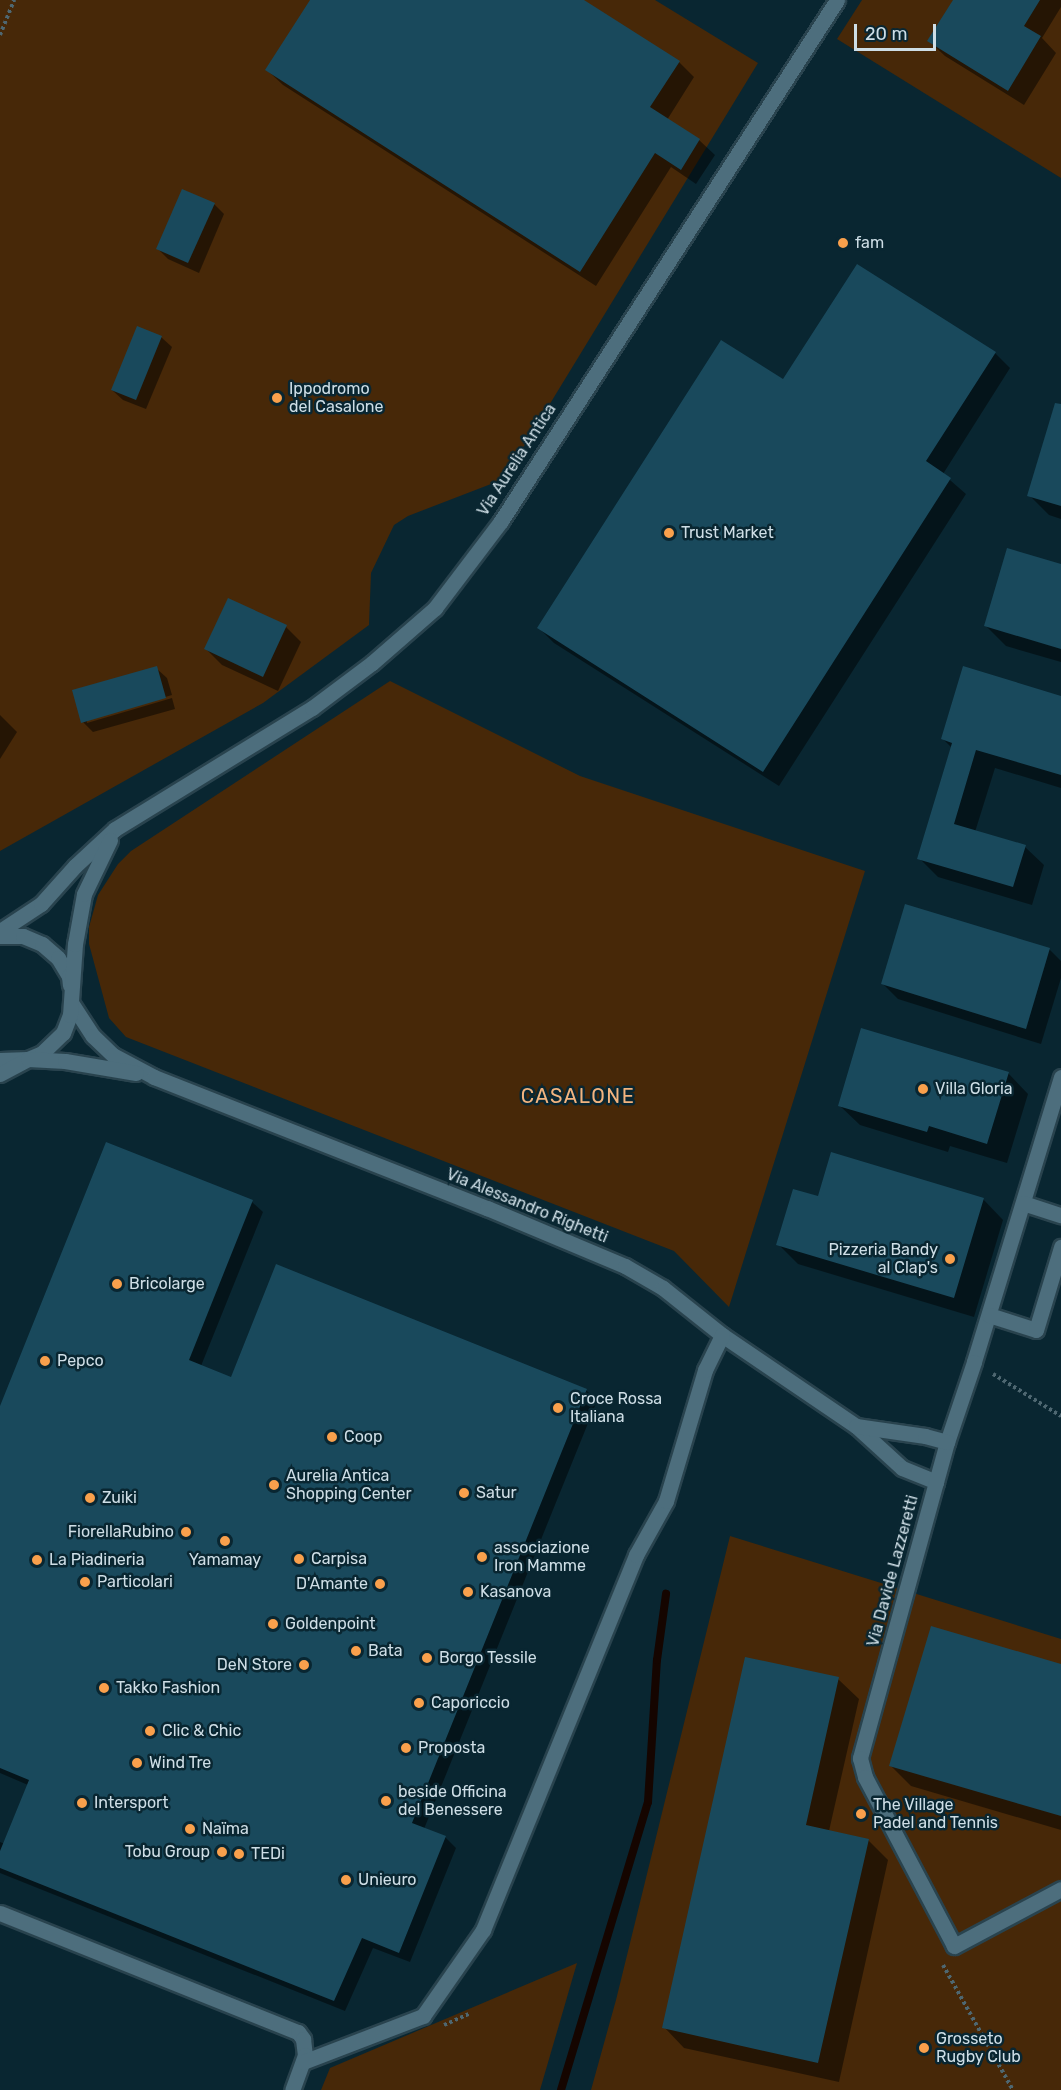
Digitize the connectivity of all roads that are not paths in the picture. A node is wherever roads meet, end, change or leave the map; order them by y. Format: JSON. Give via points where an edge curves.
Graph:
{"nodes":[{"id":1,"x":837,"y":0,"type":"edge"},
{"id":2,"x":115,"y":830,"type":"junction"},
{"id":3,"x":0,"y":931,"type":"edge"},
{"id":4,"x":0,"y":936,"type":"edge"},
{"id":5,"x":72,"y":1000,"type":"junction"},
{"id":6,"x":28,"y":1059,"type":"junction"},
{"id":7,"x":0,"y":1060,"type":"edge"},
{"id":8,"x":0,"y":1074,"type":"edge"},
{"id":9,"x":154,"y":1077,"type":"junction"},
{"id":10,"x":1061,"y":1077,"type":"edge"},
{"id":11,"x":1023,"y":1203,"type":"junction"},
{"id":12,"x":1061,"y":1215,"type":"edge"},
{"id":13,"x":1061,"y":1247,"type":"edge"},
{"id":14,"x":989,"y":1315,"type":"junction"},
{"id":15,"x":722,"y":1335,"type":"junction"},
{"id":16,"x":856,"y":1426,"type":"junction"},
{"id":17,"x":947,"y":1442,"type":"junction"},
{"id":18,"x":936,"y":1482,"type":"junction"},
{"id":19,"x":1061,"y":1889,"type":"edge"},
{"id":20,"x":0,"y":1913,"type":"edge"},
{"id":21,"x":303,"y":2062,"type":"junction"},
{"id":22,"x":292,"y":2090,"type":"edge"}],
"edges":[{"from":1,"to":2,"type":"street","name":"Via Aurelia Antica","via":[[501,520],[435,608],[312,708]]},
{"from":2,"to":3,"type":"street","name":"Via Aurelia Antica","via":[[41,904]]},
{"from":2,"to":5,"type":"street","via":[[84,894],[75,944]]},
{"from":4,"to":5,"type":"street","via":[[23,936],[42,944],[58,958],[69,976]]},
{"from":5,"to":6,"type":"street","via":[[63,1033],[42,1053]]},
{"from":5,"to":9,"type":"street","via":[[93,1036],[113,1055]]},
{"from":6,"to":7,"type":"street"},
{"from":6,"to":8,"type":"street"},
{"from":6,"to":9,"type":"street","via":[[107,1067]]},
{"from":9,"to":15,"type":"street","name":"Via Alessandro Righetti","via":[[602,1255],[663,1288]]},
{"from":10,"to":11,"type":"street","name":"Via Davide Lazzeretti"},
{"from":11,"to":12,"type":"street"},
{"from":11,"to":14,"type":"street","name":"Via Davide Lazzeretti"},
{"from":13,"to":14,"type":"street","via":[[1036,1330]]},
{"from":14,"to":17,"type":"street","name":"Via Davide Lazzeretti"},
{"from":15,"to":16,"type":"street","name":"Via Alessandro Righetti"},
{"from":15,"to":21,"type":"street","via":[[705,1370],[666,1501],[636,1556],[483,1930],[423,2016]]},
{"from":16,"to":17,"type":"street"},
{"from":16,"to":18,"type":"street","name":"Via Alessandro Righetti","via":[[902,1468]]},
{"from":17,"to":18,"type":"street","name":"Via Davide Lazzeretti"},
{"from":18,"to":19,"type":"street","name":"Via Davide Lazzeretti","via":[[860,1758],[865,1777],[954,1946]]},
{"from":20,"to":21,"type":"street","via":[[298,2032],[306,2047]]},
{"from":21,"to":22,"type":"street"}]}
